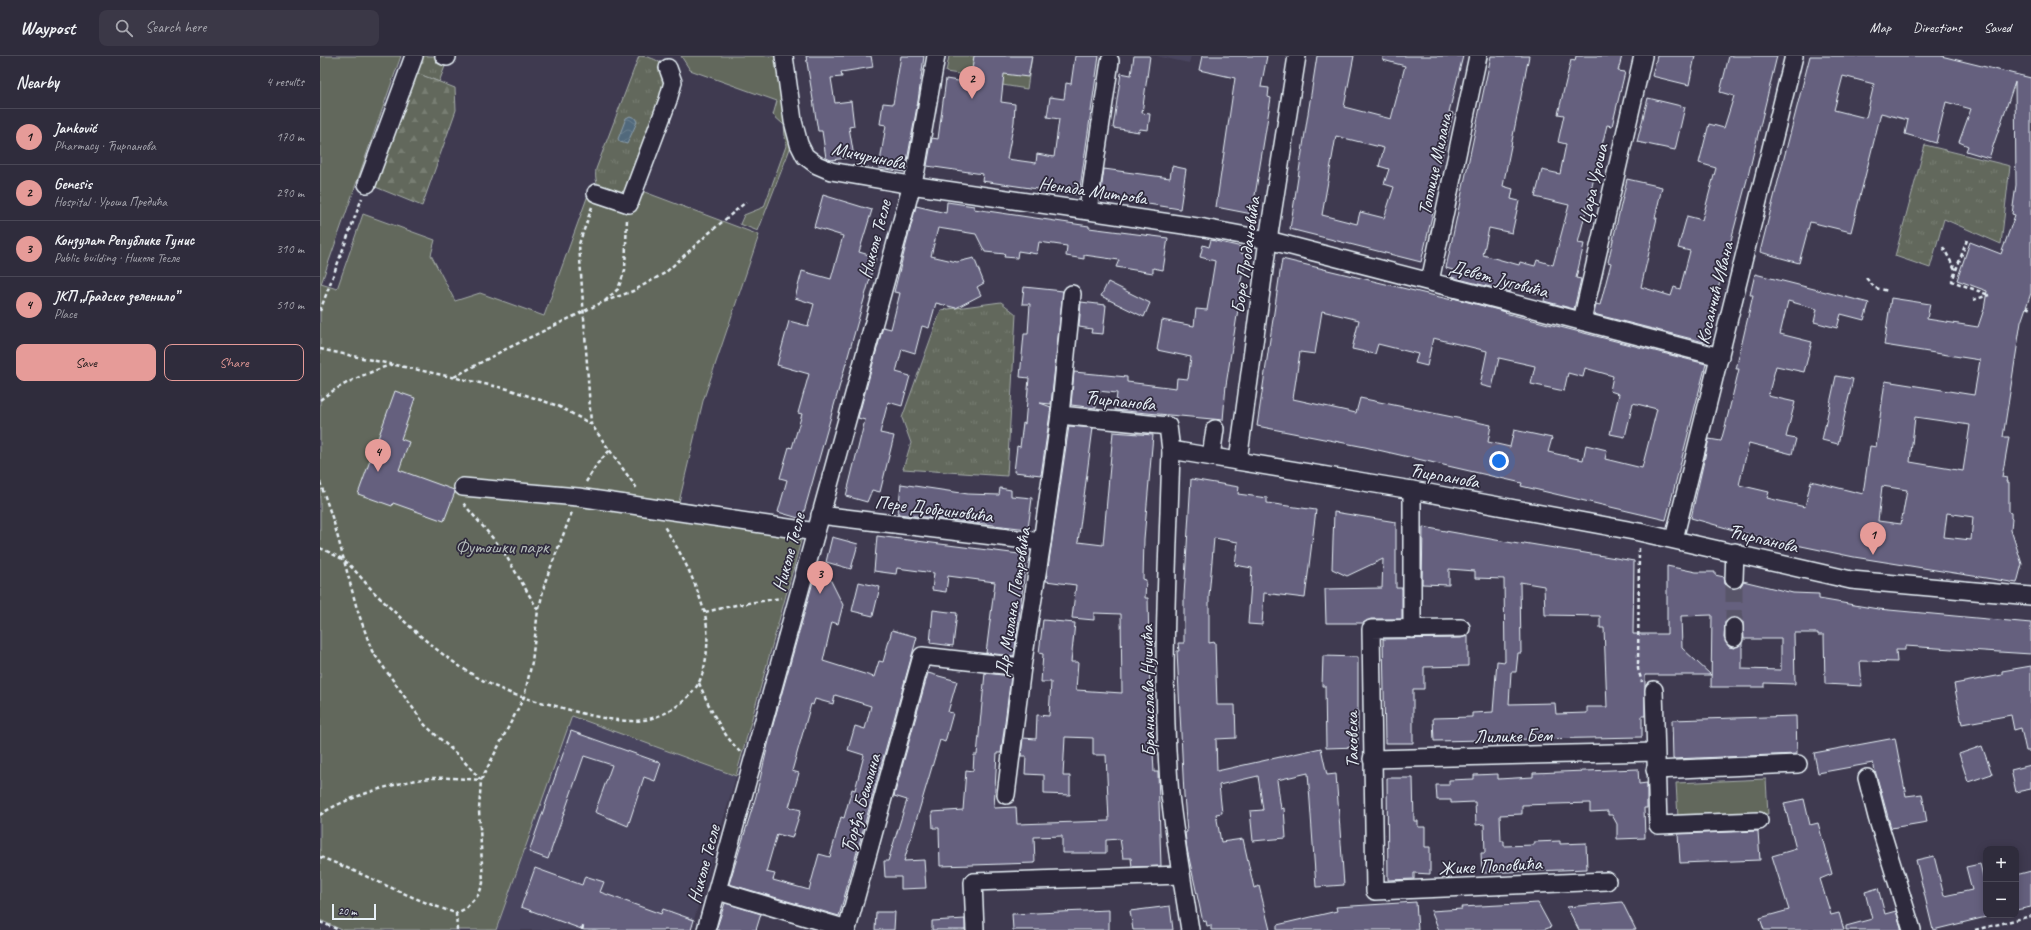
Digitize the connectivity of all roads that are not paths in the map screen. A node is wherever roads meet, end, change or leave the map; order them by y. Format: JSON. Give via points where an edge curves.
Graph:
{"nodes":[{"id":1,"x":414,"y":56,"type":"edge"},
{"id":2,"x":784,"y":56,"type":"edge"},
{"id":3,"x":936,"y":56,"type":"edge"},
{"id":4,"x":1297,"y":56,"type":"edge"},
{"id":5,"x":1478,"y":56,"type":"edge"},
{"id":6,"x":1643,"y":56,"type":"edge"},
{"id":7,"x":1794,"y":56,"type":"edge"},
{"id":8,"x":1110,"y":61,"type":"dead end"},
{"id":9,"x":668,"y":68,"type":"dead end"},
{"id":10,"x":367,"y":184,"type":"road end"},
{"id":11,"x":911,"y":185,"type":"junction"},
{"id":12,"x":596,"y":193,"type":"road end"},
{"id":13,"x":1088,"y":210,"type":"junction"},
{"id":14,"x":1268,"y":240,"type":"junction"},
{"id":15,"x":1430,"y":281,"type":"junction"},
{"id":16,"x":1072,"y":294,"type":"dead end"},
{"id":17,"x":1582,"y":321,"type":"junction"},
{"id":18,"x":1720,"y":357,"type":"junction"},
{"id":19,"x":1060,"y":415,"type":"junction"},
{"id":20,"x":1215,"y":429,"type":"dead end"},
{"id":21,"x":1171,"y":450,"type":"junction"},
{"id":22,"x":1211,"y":456,"type":"junction"},
{"id":23,"x":1238,"y":461,"type":"junction"},
{"id":24,"x":463,"y":487,"type":"road end"},
{"id":25,"x":1412,"y":490,"type":"junction"},
{"id":26,"x":820,"y":515,"type":"junction"},
{"id":27,"x":816,"y":532,"type":"junction"},
{"id":28,"x":1674,"y":539,"type":"junction"},
{"id":29,"x":1042,"y":542,"type":"junction"},
{"id":30,"x":1735,"y":552,"type":"junction"},
{"id":31,"x":1734,"y":579,"type":"tunnel mouth"},
{"id":32,"x":2031,"y":596,"type":"edge"},
{"id":33,"x":1461,"y":628,"type":"dead end"},
{"id":34,"x":1412,"y":629,"type":"junction"},
{"id":35,"x":1022,"y":667,"type":"junction"},
{"id":36,"x":1654,"y":690,"type":"dead end"},
{"id":37,"x":1655,"y":752,"type":"junction"},
{"id":38,"x":1372,"y":759,"type":"junction"},
{"id":39,"x":1798,"y":764,"type":"dead end"},
{"id":40,"x":1655,"y":770,"type":"junction"},
{"id":41,"x":1867,"y":778,"type":"dead end"},
{"id":42,"x":1006,"y":795,"type":"dead end"},
{"id":43,"x":1759,"y":821,"type":"dead end"},
{"id":44,"x":1181,"y":875,"type":"junction"},
{"id":45,"x":1607,"y":881,"type":"dead end"},
{"id":46,"x":718,"y":891,"type":"junction"},
{"id":47,"x":1375,"y":891,"type":"joint"},
{"id":48,"x":706,"y":930,"type":"edge"},
{"id":49,"x":975,"y":930,"type":"edge"},
{"id":50,"x":1190,"y":930,"type":"edge"},
{"id":51,"x":1912,"y":930,"type":"edge"}],
"edges":[{"from":1,"to":10,"type":"street"},
{"from":2,"to":11,"type":"street","name":"Мичуринова","via":[[793,121],[805,156],[831,171]]},
{"from":3,"to":11,"type":"street","name":"Николе Тесле","via":[[925,128]]},
{"from":4,"to":14,"type":"street","name":"Боре Продановића"},
{"from":5,"to":15,"type":"street","name":"Топлице Милана"},
{"from":6,"to":17,"type":"street","name":"Цара Уроша"},
{"from":7,"to":18,"type":"street","name":"Косанчић Ивана"},
{"from":8,"to":13,"type":"street"},
{"from":9,"to":12,"type":"street","via":[[673,82],[668,100],[629,204]]},
{"from":11,"to":13,"type":"street","name":"Ненада Митрова"},
{"from":11,"to":26,"type":"street","name":"Николе Тесле"},
{"from":13,"to":14,"type":"street","name":"Ненада Митрова"},
{"from":14,"to":15,"type":"street","name":"Девет Југовића"},
{"from":14,"to":23,"type":"street","name":"Боре Продановића"},
{"from":15,"to":17,"type":"street","name":"Девет Југовића"},
{"from":16,"to":19,"type":"street","name":"Ћирпанова"},
{"from":17,"to":18,"type":"street","name":"Девет Југовића"},
{"from":18,"to":28,"type":"street","name":"Косанчић Ивана"},
{"from":19,"to":21,"type":"street","name":"Ћирпанова","via":[[1168,426]]},
{"from":19,"to":29,"type":"street","name":"Др Милана Петровића"},
{"from":20,"to":22,"type":"street"},
{"from":21,"to":22,"type":"street","name":"Ћирпанова"},
{"from":21,"to":44,"type":"street","name":"Бранислава Нушића","via":[[1166,631],[1167,737],[1170,795]]},
{"from":22,"to":23,"type":"street","name":"Ћирпанова"},
{"from":23,"to":25,"type":"street","name":"Ћирпанова"},
{"from":24,"to":27,"type":"street","via":[[578,496]]},
{"from":25,"to":28,"type":"street","name":"Ћирпанова"},
{"from":25,"to":34,"type":"street"},
{"from":26,"to":27,"type":"street","name":"Николе Тесле"},
{"from":26,"to":29,"type":"street","name":"Пере Добриновића"},
{"from":27,"to":46,"type":"street","name":"Николе Тесле"},
{"from":28,"to":30,"type":"street","name":"Ћирпанова"},
{"from":29,"to":35,"type":"street","name":"Др Милана Петровића"},
{"from":30,"to":31,"type":"street"},
{"from":30,"to":32,"type":"street","name":"Ћирпанова","via":[[1856,581]]},
{"from":33,"to":34,"type":"street","name":"Таковска"},
{"from":34,"to":38,"type":"street","name":"Таковска","via":[[1371,629]]},
{"from":35,"to":42,"type":"street","name":"Др Милана Петровића"},
{"from":35,"to":46,"type":"street","name":"Ђорђа Бешлина","via":[[922,656],[847,929]]},
{"from":36,"to":37,"type":"street"},
{"from":37,"to":38,"type":"street","name":"Лилике Бем"},
{"from":37,"to":40,"type":"street"},
{"from":38,"to":47,"type":"street","name":"Таковска"},
{"from":39,"to":40,"type":"street"},
{"from":40,"to":43,"type":"street","via":[[1658,825]]},
{"from":41,"to":51,"type":"street","via":[[1876,817]]},
{"from":44,"to":49,"type":"street","via":[[973,882]]},
{"from":44,"to":50,"type":"street","name":"Бранислава Нушића"},
{"from":45,"to":47,"type":"street","name":"Жике Поповића"},
{"from":46,"to":48,"type":"street","name":"Николе Тесле"}]}
